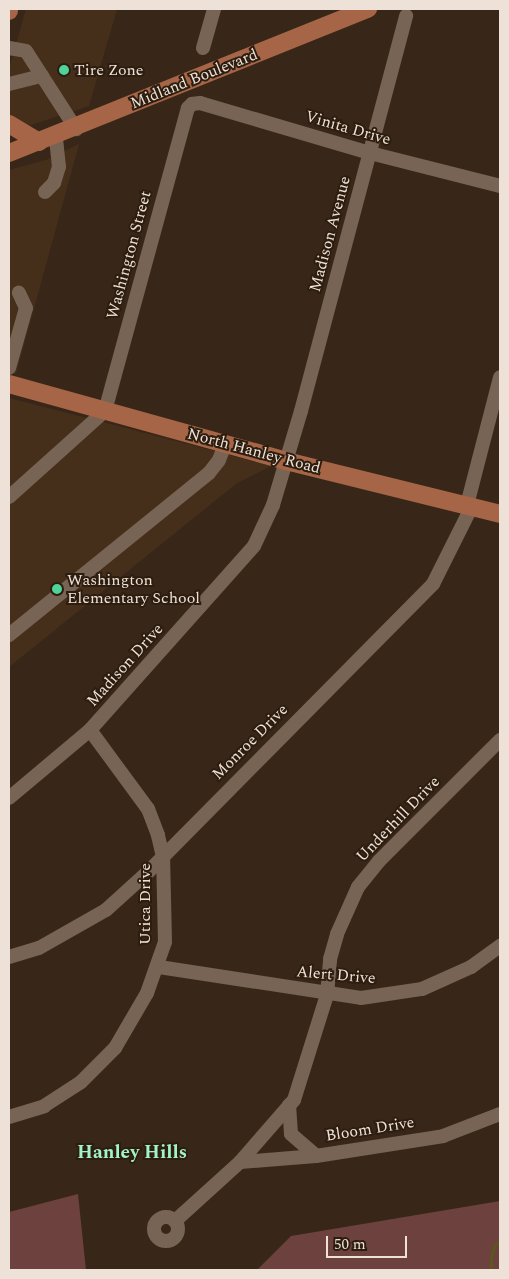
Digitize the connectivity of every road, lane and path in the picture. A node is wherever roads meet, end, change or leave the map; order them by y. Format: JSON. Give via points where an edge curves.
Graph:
{"nodes":[{"id":1,"x":214,"y":9,"type":"edge"},
{"id":2,"x":368,"y":9,"type":"edge"},
{"id":3,"x":406,"y":16,"type":"dead end"},
{"id":4,"x":9,"y":48,"type":"edge"},
{"id":5,"x":204,"y":48,"type":"dead end"},
{"id":6,"x":42,"y":76,"type":"junction"},
{"id":7,"x":9,"y":84,"type":"edge"},
{"id":8,"x":188,"y":108,"type":"joint"},
{"id":9,"x":9,"y":124,"type":"edge"},
{"id":10,"x":76,"y":129,"type":"junction"},
{"id":11,"x":56,"y":136,"type":"junction"},
{"id":12,"x":40,"y":142,"type":"junction"},
{"id":13,"x":12,"y":148,"type":"edge"},
{"id":14,"x":370,"y":153,"type":"junction"},
{"id":15,"x":500,"y":186,"type":"edge"},
{"id":16,"x":45,"y":192,"type":"dead end"},
{"id":17,"x":19,"y":293,"type":"dead end"},
{"id":18,"x":10,"y":348,"type":"edge"},
{"id":19,"x":9,"y":368,"type":"edge"},
{"id":20,"x":500,"y":378,"type":"edge"},
{"id":21,"x":9,"y":384,"type":"edge"},
{"id":22,"x":105,"y":411,"type":"junction"},
{"id":23,"x":224,"y":444,"type":"junction"},
{"id":24,"x":286,"y":460,"type":"junction"},
{"id":25,"x":9,"y":497,"type":"edge"},
{"id":26,"x":470,"y":505,"type":"junction"},
{"id":27,"x":500,"y":514,"type":"edge"},
{"id":28,"x":9,"y":635,"type":"edge"},
{"id":29,"x":90,"y":730,"type":"junction"},
{"id":30,"x":500,"y":740,"type":"edge"},
{"id":31,"x":9,"y":798,"type":"edge"},
{"id":32,"x":163,"y":857,"type":"junction"},
{"id":33,"x":500,"y":946,"type":"edge"},
{"id":34,"x":9,"y":957,"type":"edge"},
{"id":35,"x":159,"y":967,"type":"junction"},
{"id":36,"x":326,"y":995,"type":"junction"},
{"id":37,"x":290,"y":1105,"type":"junction"},
{"id":38,"x":500,"y":1114,"type":"edge"},
{"id":39,"x":9,"y":1117,"type":"edge"},
{"id":40,"x":316,"y":1156,"type":"junction"},
{"id":41,"x":240,"y":1162,"type":"junction"},
{"id":42,"x":175,"y":1221,"type":"dead end"}],
"edges":[{"from":1,"to":5,"type":"street"},
{"from":2,"to":10,"type":"main road","name":"Midland Boulevard"},
{"from":3,"to":14,"type":"street","name":"Madison Avenue"},
{"from":4,"to":6,"type":"street","via":[[26,50]]},
{"from":6,"to":7,"type":"street"},
{"from":6,"to":10,"type":"street"},
{"from":8,"to":14,"type":"street","name":"Vinita Drive","via":[[200,103]]},
{"from":8,"to":22,"type":"street","name":"Washington Street"},
{"from":9,"to":12,"type":"main road"},
{"from":10,"to":11,"type":"main road","name":"Midland Boulevard"},
{"from":11,"to":12,"type":"main road","name":"Midland Boulevard"},
{"from":11,"to":16,"type":"street","via":[[58,167],[54,183]]},
{"from":12,"to":13,"type":"main road","name":"Midland Boulevard"},
{"from":14,"to":15,"type":"street","name":"Vinita Drive"},
{"from":14,"to":24,"type":"street","name":"Madison Avenue"},
{"from":17,"to":18,"type":"street","via":[[26,308]]},
{"from":18,"to":19,"type":"street"},
{"from":20,"to":26,"type":"street","name":"Monroe Drive"},
{"from":21,"to":22,"type":"main road","name":"North Hanley Road"},
{"from":22,"to":23,"type":"main road","name":"North Hanley Road"},
{"from":22,"to":25,"type":"street"},
{"from":23,"to":24,"type":"main road","name":"North Hanley Road"},
{"from":23,"to":28,"type":"street","via":[[219,460],[209,473]]},
{"from":24,"to":26,"type":"main road","name":"North Hanley Road"},
{"from":24,"to":29,"type":"street","name":"Madison Drive","via":[[274,504],[254,546]]},
{"from":26,"to":27,"type":"main road","name":"North Hanley Road"},
{"from":26,"to":32,"type":"street","name":"Monroe Drive","via":[[433,584]]},
{"from":29,"to":31,"type":"street","name":"Madison Drive"},
{"from":29,"to":32,"type":"street","name":"Utica Drive","via":[[148,809]]},
{"from":30,"to":36,"type":"street","name":"Underhill Drive","via":[[379,861],[358,888],[336,934]]},
{"from":32,"to":34,"type":"street","name":"Monroe Drive","via":[[106,910],[39,948]]},
{"from":32,"to":35,"type":"street","name":"Utica Drive","via":[[165,942]]},
{"from":33,"to":36,"type":"street","name":"Alert Drive","via":[[471,967],[422,989],[361,998]]},
{"from":35,"to":36,"type":"street","name":"Alert Drive"},
{"from":35,"to":39,"type":"street","name":"Utica Drive","via":[[137,1014],[115,1048],[99,1065],[81,1082],[44,1106]]},
{"from":36,"to":37,"type":"street","name":"Underhill Drive","via":[[311,1052]]},
{"from":37,"to":40,"type":"street","name":"Underhill Drive","via":[[291,1134]]},
{"from":37,"to":41,"type":"street","name":"Underhill Drive"},
{"from":38,"to":40,"type":"street","name":"Bloom Drive","via":[[443,1136]]},
{"from":40,"to":41,"type":"street","name":"Bloom Drive"},
{"from":41,"to":42,"type":"street","name":"Underhill Drive"}]}
